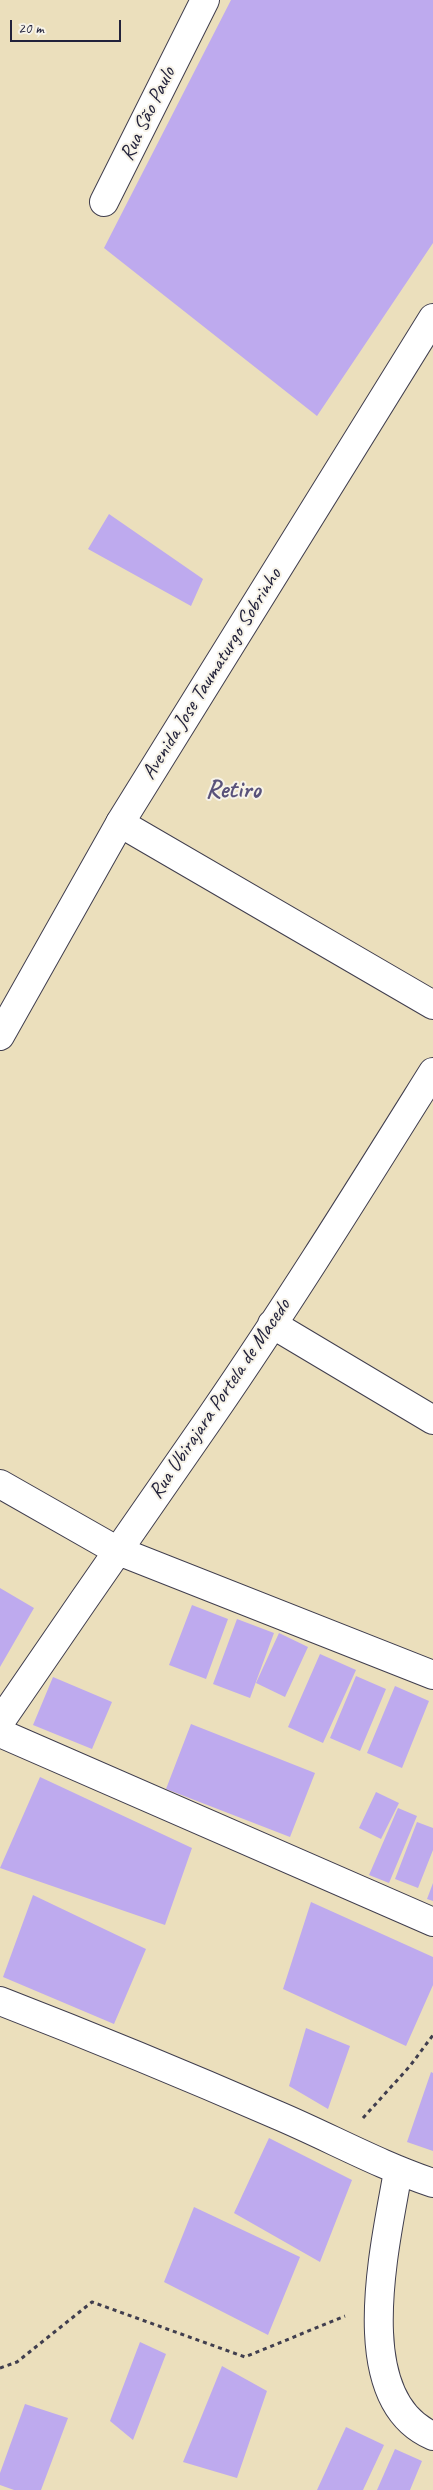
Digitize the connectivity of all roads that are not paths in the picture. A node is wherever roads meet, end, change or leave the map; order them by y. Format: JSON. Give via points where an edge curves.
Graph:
{"nodes":[{"id":1,"x":205,"y":0,"type":"edge"},
{"id":2,"x":104,"y":202,"type":"dead end"},
{"id":3,"x":433,"y":318,"type":"edge"},
{"id":4,"x":120,"y":823,"type":"junction"},
{"id":5,"x":433,"y":1006,"type":"edge"},
{"id":6,"x":0,"y":1036,"type":"edge"},
{"id":7,"x":433,"y":1072,"type":"edge"},
{"id":8,"x":272,"y":1324,"type":"junction"},
{"id":9,"x":433,"y":1420,"type":"edge"},
{"id":10,"x":0,"y":1484,"type":"edge"},
{"id":11,"x":116,"y":1550,"type":"junction"},
{"id":12,"x":433,"y":1675,"type":"edge"},
{"id":13,"x":0,"y":1722,"type":"edge"},
{"id":14,"x":0,"y":1733,"type":"edge"},
{"id":15,"x":433,"y":1922,"type":"edge"},
{"id":16,"x":0,"y":2001,"type":"edge"},
{"id":17,"x":398,"y":2171,"type":"junction"},
{"id":18,"x":433,"y":2183,"type":"edge"},
{"id":19,"x":433,"y":2436,"type":"edge"}],
"edges":[{"from":1,"to":2,"type":"street","name":"Rua São Paulo"},
{"from":3,"to":4,"type":"street","name":"Avenida Jose Taumaturgo Sobrinho"},
{"from":4,"to":5,"type":"street"},
{"from":4,"to":6,"type":"street","name":"Avenida Jose Taumaturgo Sobrinho"},
{"from":7,"to":8,"type":"street","name":"Rua Ubirajara Portela de Macedo"},
{"from":8,"to":9,"type":"street"},
{"from":8,"to":11,"type":"street","name":"Rua Ubirajara Portela de Macedo"},
{"from":10,"to":11,"type":"street"},
{"from":11,"to":12,"type":"street"},
{"from":11,"to":13,"type":"street","name":"Rua Ubirajara Portela de Macedo"},
{"from":14,"to":15,"type":"street"},
{"from":16,"to":17,"type":"street","via":[[158,2063]]},
{"from":17,"to":18,"type":"street"},
{"from":17,"to":19,"type":"street","via":[[378,2317],[380,2361],[392,2398],[408,2419]]}]}
